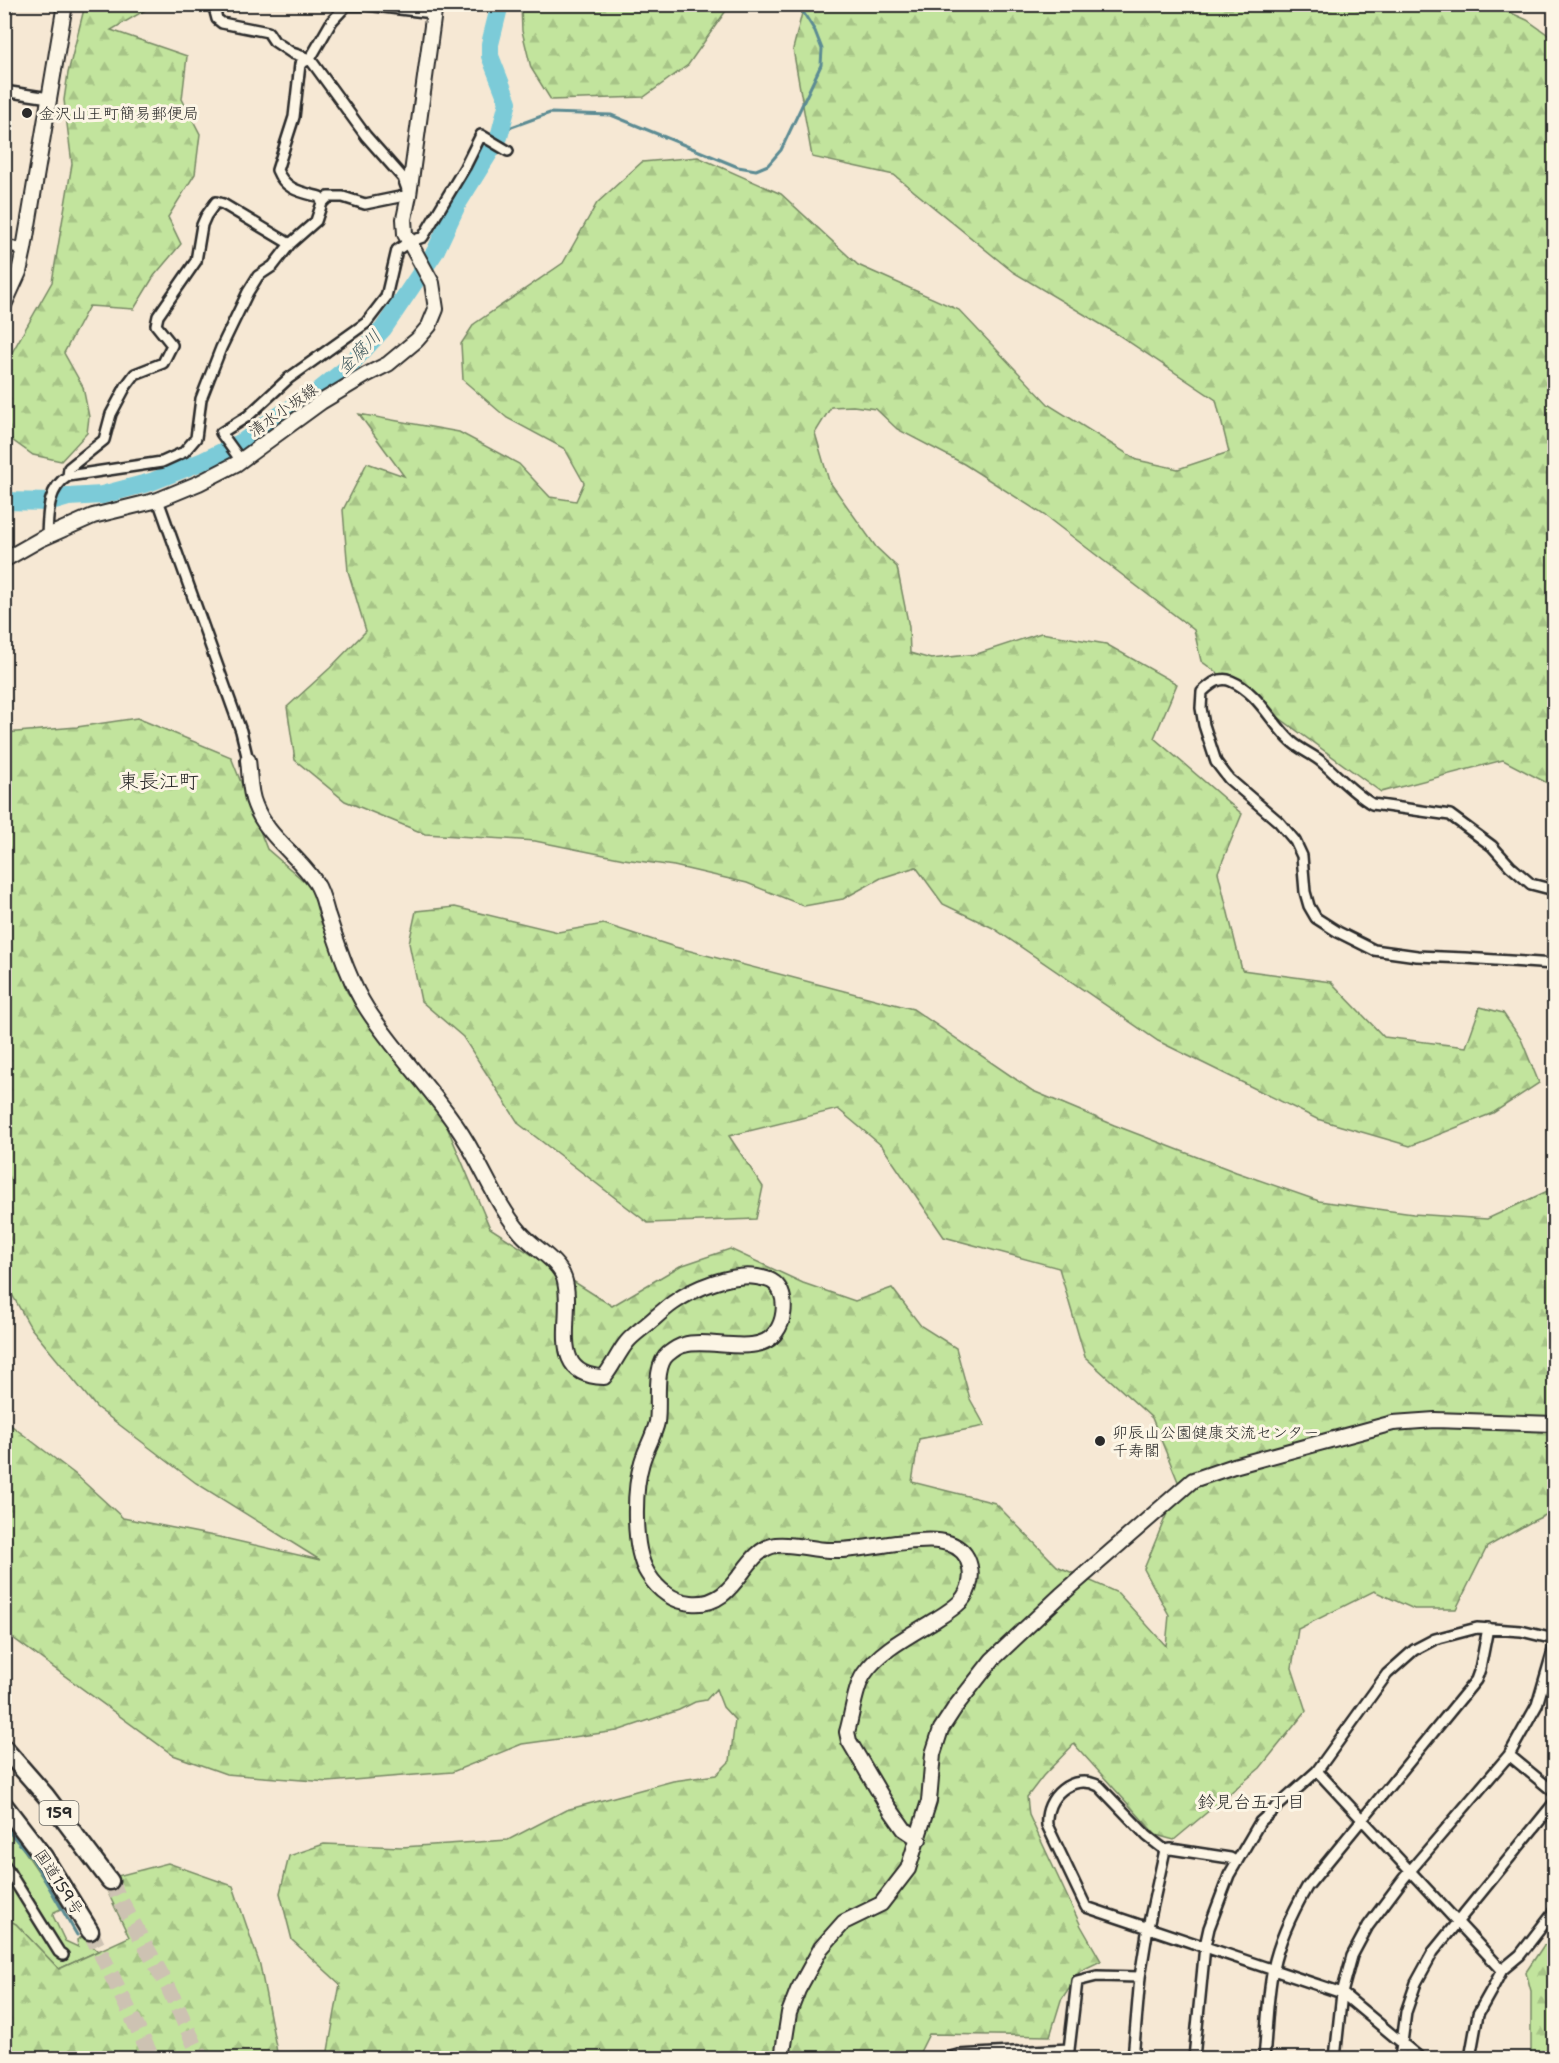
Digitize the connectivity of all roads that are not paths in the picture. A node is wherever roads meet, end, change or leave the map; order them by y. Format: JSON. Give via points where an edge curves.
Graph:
{"nodes":[{"id":1,"x":8,"y":4,"type":"edge"},
{"id":2,"x":65,"y":4,"type":"edge"},
{"id":3,"x":213,"y":4,"type":"edge"},
{"id":4,"x":434,"y":9,"type":"edge"},
{"id":5,"x":4,"y":23,"type":"edge"},
{"id":6,"x":310,"y":59,"type":"junction"},
{"id":7,"x":4,"y":91,"type":"edge"},
{"id":8,"x":49,"y":98,"type":"junction"},
{"id":9,"x":508,"y":151,"type":"dead end"},
{"id":10,"x":409,"y":195,"type":"junction"},
{"id":11,"x":322,"y":203,"type":"junction"},
{"id":12,"x":290,"y":244,"type":"junction"},
{"id":13,"x":4,"y":245,"type":"edge"},
{"id":14,"x":410,"y":246,"type":"junction"},
{"id":15,"x":24,"y":249,"type":"junction"},
{"id":16,"x":4,"y":305,"type":"edge"},
{"id":17,"x":237,"y":461,"type":"junction"},
{"id":18,"x":64,"y":478,"type":"junction"},
{"id":19,"x":158,"y":500,"type":"junction"},
{"id":20,"x":47,"y":536,"type":"junction"},
{"id":21,"x":4,"y":560,"type":"edge"},
{"id":22,"x":248,"y":760,"type":"joint"},
{"id":23,"x":1554,"y":890,"type":"edge"},
{"id":24,"x":1554,"y":964,"type":"edge"},
{"id":25,"x":1554,"y":1424,"type":"edge"},
{"id":26,"x":1488,"y":1628,"type":"junction"},
{"id":27,"x":1554,"y":1638,"type":"edge"},
{"id":28,"x":1554,"y":1647,"type":"edge"},
{"id":29,"x":4,"y":1748,"type":"edge"},
{"id":30,"x":1509,"y":1755,"type":"junction"},
{"id":31,"x":1317,"y":1771,"type":"junction"},
{"id":32,"x":1554,"y":1792,"type":"edge"},
{"id":33,"x":1554,"y":1803,"type":"edge"},
{"id":34,"x":4,"y":1805,"type":"edge"},
{"id":35,"x":1363,"y":1820,"type":"junction"},
{"id":36,"x":919,"y":1839,"type":"junction"},
{"id":37,"x":1165,"y":1850,"type":"junction"},
{"id":38,"x":1237,"y":1862,"type":"junction"},
{"id":39,"x":4,"y":1864,"type":"edge"},
{"id":40,"x":1410,"y":1870,"type":"junction"},
{"id":41,"x":110,"y":1881,"type":"tunnel mouth"},
{"id":42,"x":1554,"y":1911,"type":"edge"},
{"id":43,"x":1457,"y":1920,"type":"junction"},
{"id":44,"x":1148,"y":1928,"type":"junction"},
{"id":45,"x":90,"y":1931,"type":"tunnel mouth"},
{"id":46,"x":1205,"y":1946,"type":"junction"},
{"id":47,"x":63,"y":1955,"type":"dead end"},
{"id":48,"x":1273,"y":1969,"type":"junction"},
{"id":49,"x":1502,"y":1970,"type":"junction"},
{"id":50,"x":1140,"y":1977,"type":"junction"},
{"id":51,"x":1342,"y":1993,"type":"junction"},
{"id":52,"x":1402,"y":2044,"type":"junction"},
{"id":53,"x":1069,"y":2054,"type":"edge"},
{"id":54,"x":782,"y":2058,"type":"edge"},
{"id":55,"x":948,"y":2058,"type":"edge"},
{"id":56,"x":1133,"y":2058,"type":"edge"},
{"id":57,"x":1194,"y":2058,"type":"edge"},
{"id":58,"x":1263,"y":2058,"type":"edge"},
{"id":59,"x":1335,"y":2058,"type":"edge"},
{"id":60,"x":1400,"y":2058,"type":"edge"},
{"id":61,"x":1420,"y":2058,"type":"edge"},
{"id":62,"x":1470,"y":2058,"type":"edge"}],
"edges":[{"from":1,"to":5,"type":"street"},
{"from":2,"to":8,"type":"street"},
{"from":3,"to":6,"type":"street","via":[[222,23],[268,32],[292,53]]},
{"from":4,"to":6,"type":"street","via":[[347,5],[332,21]]},
{"from":4,"to":10,"type":"street","name":"清水小坂線"},
{"from":6,"to":10,"type":"street","via":[[366,136],[403,178]]},
{"from":6,"to":11,"type":"street","via":[[300,64],[294,117],[277,170],[282,182],[320,197]]},
{"from":7,"to":8,"type":"street"},
{"from":8,"to":15,"type":"street"},
{"from":9,"to":14,"type":"street","via":[[481,135],[423,237]]},
{"from":10,"to":11,"type":"street","via":[[365,204],[328,197]]},
{"from":10,"to":14,"type":"street","name":"清水小坂線","via":[[404,219]]},
{"from":11,"to":12,"type":"street","via":[[316,221]]},
{"from":12,"to":18,"type":"street","via":[[273,266],[258,276],[248,292],[201,399],[196,438],[184,452],[162,462]]},
{"from":12,"to":18,"type":"street","via":[[216,202],[202,225],[196,261],[158,316],[156,325],[172,345],[168,357],[163,363],[135,374],[111,414],[104,440],[69,468]]},
{"from":13,"to":15,"type":"street"},
{"from":14,"to":17,"type":"street","via":[[397,250],[386,297],[366,323],[221,433]]},
{"from":14,"to":17,"type":"street","name":"清水小坂線","via":[[432,283],[436,309],[429,326],[388,364],[321,402]]},
{"from":15,"to":16,"type":"street","via":[[19,272]]},
{"from":17,"to":19,"type":"street","name":"清水小坂線"},
{"from":18,"to":20,"type":"street","via":[[55,487],[48,509]]},
{"from":19,"to":20,"type":"street","name":"清水小坂線","via":[[93,516]]},
{"from":19,"to":22,"type":"street"},
{"from":20,"to":21,"type":"street","name":"清水小坂線"},
{"from":22,"to":36,"type":"street","via":[[254,804],[270,831],[316,883],[366,1008],[454,1122],[502,1209],[561,1271],[567,1289],[567,1352],[578,1369],[590,1377],[604,1377],[637,1332],[674,1302],[706,1286],[746,1275],[770,1280],[784,1298],[784,1312],[776,1334],[763,1341],[750,1345],[686,1344],[662,1359],[656,1427],[642,1461],[636,1492],[638,1542],[646,1571],[656,1585],[676,1602],[699,1604],[722,1596],[761,1551],[776,1545],[832,1551],[918,1541],[952,1543],[961,1549],[968,1561],[971,1584],[960,1602],[875,1660],[862,1676],[847,1732],[885,1802],[904,1829]]},
{"from":23,"to":24,"type":"street","via":[[1531,884],[1492,846],[1450,815],[1372,804],[1362,798],[1293,743],[1248,692],[1230,681],[1214,682],[1202,692],[1201,708],[1216,762],[1295,842],[1302,856],[1305,892],[1316,918],[1374,951]]},
{"from":25,"to":36,"type":"street","via":[[1435,1420],[1393,1423],[1193,1480],[1061,1595],[974,1681],[940,1729]]},
{"from":26,"to":27,"type":"street"},
{"from":26,"to":31,"type":"street","via":[[1435,1639],[1414,1650],[1373,1690]]},
{"from":26,"to":35,"type":"street","via":[[1476,1680]]},
{"from":28,"to":30,"type":"street","via":[[1537,1705]]},
{"from":29,"to":41,"type":"highway","number":"159"},
{"from":30,"to":32,"type":"street"},
{"from":30,"to":40,"type":"street"},
{"from":31,"to":35,"type":"street"},
{"from":31,"to":38,"type":"street","via":[[1260,1822]]},
{"from":33,"to":43,"type":"street"},
{"from":34,"to":45,"type":"highway","name":"国道159号","number":"159","via":[[44,1857]]},
{"from":35,"to":40,"type":"street"},
{"from":35,"to":48,"type":"street","via":[[1306,1887],[1283,1935]]},
{"from":36,"to":54,"type":"street","via":[[908,1869],[881,1904],[844,1922],[821,1948],[789,2013]]},
{"from":37,"to":38,"type":"street"},
{"from":37,"to":44,"type":"street"},
{"from":37,"to":44,"type":"street","via":[[1090,1781],[1063,1787],[1046,1815],[1047,1825],[1086,1907]]},
{"from":38,"to":46,"type":"street"},
{"from":39,"to":47,"type":"street"},
{"from":40,"to":43,"type":"street"},
{"from":40,"to":51,"type":"street","via":[[1368,1926],[1352,1956]]},
{"from":42,"to":49,"type":"street","via":[[1520,1955]]},
{"from":43,"to":49,"type":"street"},
{"from":43,"to":52,"type":"street","via":[[1416,1983]]},
{"from":44,"to":46,"type":"street"},
{"from":44,"to":50,"type":"street"},
{"from":46,"to":48,"type":"street"},
{"from":46,"to":57,"type":"street"},
{"from":48,"to":51,"type":"street"},
{"from":48,"to":58,"type":"street"},
{"from":49,"to":62,"type":"street","via":[[1478,2014]]},
{"from":50,"to":53,"type":"street","via":[[1097,1976],[1077,1981]]},
{"from":50,"to":56,"type":"street"},
{"from":51,"to":52,"type":"street"},
{"from":51,"to":59,"type":"street"},
{"from":52,"to":60,"type":"street"},
{"from":52,"to":61,"type":"street"},
{"from":53,"to":55,"type":"street"}]}
